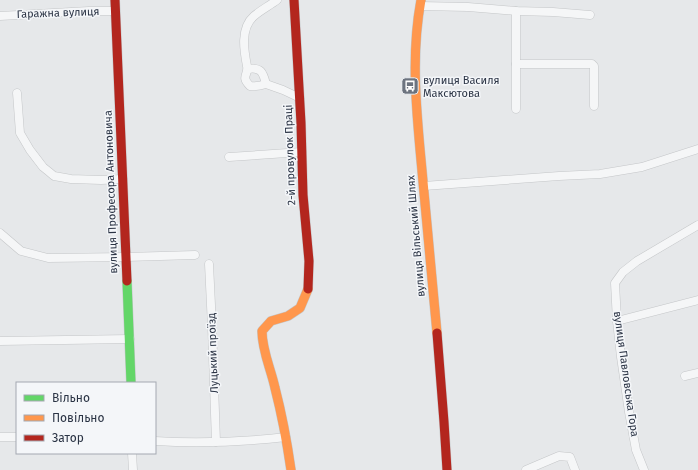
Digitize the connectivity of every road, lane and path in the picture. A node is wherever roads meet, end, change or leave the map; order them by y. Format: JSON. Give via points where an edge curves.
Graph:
{"nodes":[{"id":1,"x":115,"y":0,"type":"edge"},
{"id":2,"x":277,"y":0,"type":"edge"},
{"id":3,"x":294,"y":0,"type":"edge"},
{"id":4,"x":420,"y":3,"type":"edge"},
{"id":5,"x":115,"y":11,"type":"junction"},
{"id":6,"x":516,"y":11,"type":"junction"},
{"id":7,"x":590,"y":15,"type":"dead end"},
{"id":8,"x":0,"y":16,"type":"edge"},
{"id":9,"x":516,"y":64,"type":"junction"},
{"id":10,"x":248,"y":69,"type":"junction"},
{"id":11,"x":266,"y":84,"type":"junction"},
{"id":12,"x":17,"y":93,"type":"dead end"},
{"id":13,"x":300,"y":98,"type":"junction"},
{"id":14,"x":594,"y":106,"type":"dead end"},
{"id":15,"x":516,"y":109,"type":"dead end"},
{"id":16,"x":698,"y":149,"type":"edge"},
{"id":17,"x":302,"y":152,"type":"junction"},
{"id":18,"x":229,"y":157,"type":"dead end"},
{"id":19,"x":123,"y":179,"type":"junction"},
{"id":20,"x":424,"y":186,"type":"junction"},
{"id":21,"x":698,"y":225,"type":"edge"},
{"id":22,"x":0,"y":233,"type":"edge"},
{"id":23,"x":195,"y":255,"type":"dead end"},
{"id":24,"x":126,"y":257,"type":"junction"},
{"id":25,"x":209,"y":264,"type":"dead end"},
{"id":26,"x":698,"y":300,"type":"edge"},
{"id":27,"x":617,"y":321,"type":"junction"},
{"id":28,"x":130,"y":339,"type":"junction"},
{"id":29,"x":0,"y":341,"type":"edge"},
{"id":30,"x":698,"y":373,"type":"edge"},
{"id":31,"x":685,"y":376,"type":"dead end"},
{"id":32,"x":131,"y":382,"type":"edge"},
{"id":33,"x":0,"y":437,"type":"edge"},
{"id":34,"x":16,"y":437,"type":"edge"},
{"id":35,"x":286,"y":437,"type":"junction"},
{"id":36,"x":156,"y":441,"type":"edge"},
{"id":37,"x":216,"y":442,"type":"junction"},
{"id":38,"x":132,"y":454,"type":"edge"},
{"id":39,"x":133,"y":470,"type":"edge"},
{"id":40,"x":291,"y":470,"type":"edge"},
{"id":41,"x":447,"y":470,"type":"edge"},
{"id":42,"x":526,"y":470,"type":"edge"},
{"id":43,"x":575,"y":470,"type":"edge"},
{"id":44,"x":644,"y":470,"type":"edge"}],
"edges":[{"from":1,"to":5,"type":"street","name":"вулиця Професора Антоновича"},
{"from":2,"to":10,"type":"street","via":[[248,22],[244,43]]},
{"from":3,"to":13,"type":"street","name":"2-й провулок Праці"},
{"from":4,"to":6,"type":"street"},
{"from":4,"to":20,"type":"street","name":"вулиця Вільський Шлях","via":[[414,56]]},
{"from":5,"to":8,"type":"street","name":"Гаражна вулиця"},
{"from":5,"to":19,"type":"street","name":"вулиця Професора Антоновича"},
{"from":6,"to":7,"type":"street"},
{"from":6,"to":9,"type":"street"},
{"from":9,"to":14,"type":"street","via":[[592,64]]},
{"from":9,"to":15,"type":"street"},
{"from":10,"to":11,"type":"street","via":[[260,70]]},
{"from":10,"to":11,"type":"street","via":[[245,76],[250,86]]},
{"from":11,"to":13,"type":"street"},
{"from":12,"to":19,"type":"street","via":[[20,133],[43,167],[54,176],[71,180]]},
{"from":13,"to":17,"type":"street","name":"2-й провулок Праці"},
{"from":16,"to":20,"type":"street","via":[[642,167],[600,174]]},
{"from":17,"to":18,"type":"street"},
{"from":17,"to":35,"type":"street","name":"2-й провулок Праці","via":[[309,260],[308,289],[300,308],[288,316],[271,321],[262,331],[262,342]]},
{"from":19,"to":24,"type":"street","name":"вулиця Професора Антоновича"},
{"from":20,"to":41,"type":"street","name":"вулиця Вільський Шлях"},
{"from":21,"to":27,"type":"street","name":"вулиця Павловська Гора","via":[[637,261],[624,272],[615,283]]},
{"from":22,"to":24,"type":"street","via":[[21,251],[48,258]]},
{"from":23,"to":24,"type":"street"},
{"from":24,"to":28,"type":"street","name":"вулиця Професора Антоновича"},
{"from":25,"to":37,"type":"street","name":"Луцький проїзд"},
{"from":26,"to":27,"type":"street"},
{"from":27,"to":44,"type":"street","name":"вулиця Павловська Гора","via":[[629,412],[636,450]]},
{"from":28,"to":29,"type":"street"},
{"from":28,"to":32,"type":"street","name":"вулиця Професора Антоновича"},
{"from":30,"to":31,"type":"street"},
{"from":33,"to":34,"type":"street"},
{"from":35,"to":37,"type":"street"},
{"from":35,"to":40,"type":"street"},
{"from":36,"to":37,"type":"street"},
{"from":38,"to":39,"type":"street"},
{"from":42,"to":43,"type":"street","via":[[559,456],[570,457]]}]}
